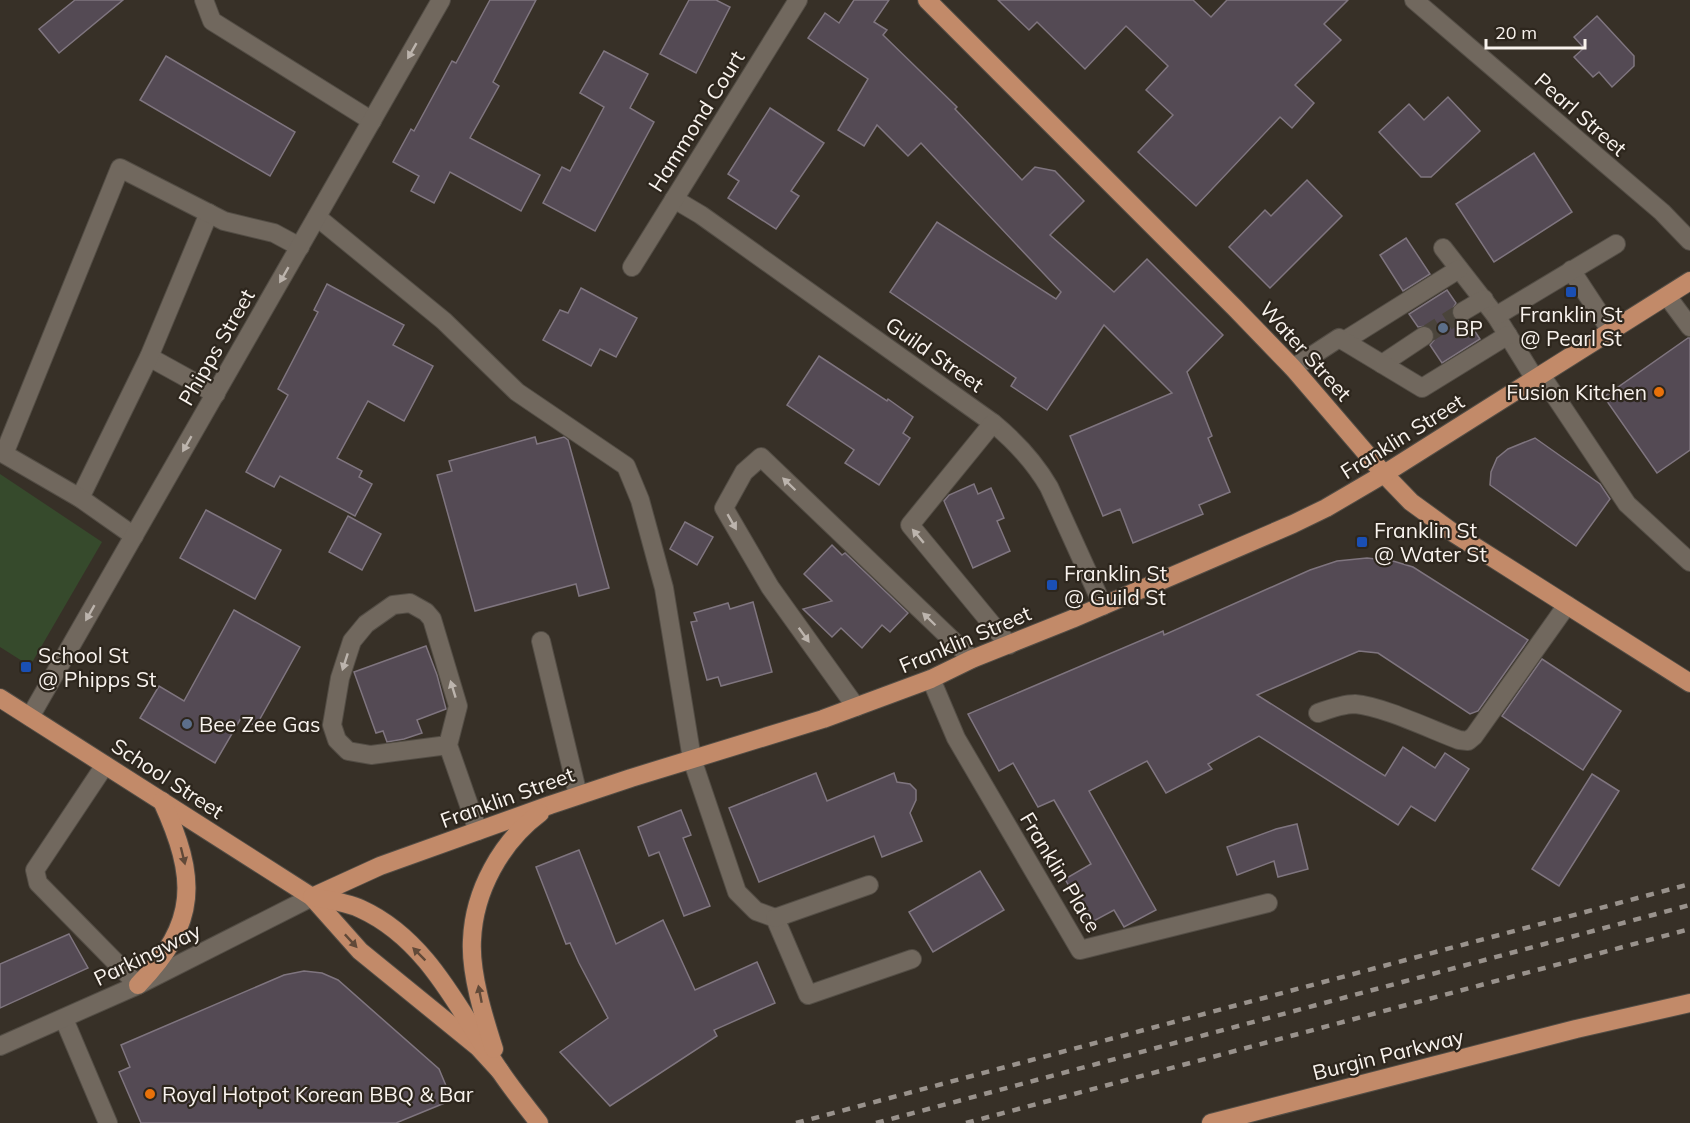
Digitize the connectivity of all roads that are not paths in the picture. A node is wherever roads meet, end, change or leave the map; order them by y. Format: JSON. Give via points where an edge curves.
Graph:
{"nodes":[{"id":1,"x":204,"y":0,"type":"edge"},
{"id":2,"x":441,"y":0,"type":"edge"},
{"id":3,"x":798,"y":0,"type":"edge"},
{"id":4,"x":927,"y":0,"type":"edge"},
{"id":5,"x":1414,"y":0,"type":"edge"},
{"id":6,"x":372,"y":122,"type":"junction"},
{"id":7,"x":674,"y":199,"type":"junction"},
{"id":8,"x":209,"y":213,"type":"junction"},
{"id":9,"x":317,"y":217,"type":"junction"},
{"id":10,"x":1690,"y":241,"type":"edge"},
{"id":11,"x":1616,"y":244,"type":"dead end"},
{"id":12,"x":300,"y":246,"type":"junction"},
{"id":13,"x":1443,"y":248,"type":"dead end"},
{"id":14,"x":632,"y":267,"type":"dead end"},
{"id":15,"x":1459,"y":268,"type":"junction"},
{"id":16,"x":1571,"y":270,"type":"junction"},
{"id":17,"x":1690,"y":281,"type":"edge"},
{"id":18,"x":1667,"y":296,"type":"junction"},
{"id":19,"x":1484,"y":299,"type":"junction"},
{"id":20,"x":1462,"y":312,"type":"tunnel mouth"},
{"id":21,"x":1496,"y":316,"type":"junction"},
{"id":22,"x":1690,"y":327,"type":"edge"},
{"id":23,"x":1611,"y":331,"type":"junction"},
{"id":24,"x":1424,"y":336,"type":"tunnel mouth"},
{"id":25,"x":1508,"y":336,"type":"junction"},
{"id":26,"x":1344,"y":341,"type":"junction"},
{"id":27,"x":149,"y":357,"type":"junction"},
{"id":28,"x":1382,"y":364,"type":"junction"},
{"id":29,"x":1293,"y":368,"type":"junction"},
{"id":30,"x":1538,"y":377,"type":"junction"},
{"id":31,"x":216,"y":394,"type":"junction"},
{"id":32,"x":993,"y":423,"type":"junction"},
{"id":33,"x":2,"y":452,"type":"edge"},
{"id":34,"x":1384,"y":474,"type":"junction"},
{"id":35,"x":80,"y":498,"type":"junction"},
{"id":36,"x":134,"y":536,"type":"junction"},
{"id":37,"x":1690,"y":562,"type":"edge"},
{"id":38,"x":1567,"y":605,"type":"junction"},
{"id":39,"x":1103,"y":606,"type":"junction"},
{"id":40,"x":542,"y":641,"type":"dead end"},
{"id":41,"x":1009,"y":645,"type":"junction"},
{"id":42,"x":972,"y":659,"type":"junction"},
{"id":43,"x":931,"y":679,"type":"junction"},
{"id":44,"x":1690,"y":683,"type":"edge"},
{"id":45,"x":0,"y":698,"type":"edge"},
{"id":46,"x":856,"y":707,"type":"junction"},
{"id":47,"x":1318,"y":713,"type":"dead end"},
{"id":48,"x":30,"y":717,"type":"junction"},
{"id":49,"x":448,"y":745,"type":"junction"},
{"id":50,"x":693,"y":759,"type":"junction"},
{"id":51,"x":105,"y":765,"type":"junction"},
{"id":52,"x":579,"y":795,"type":"junction"},
{"id":53,"x":162,"y":801,"type":"junction"},
{"id":54,"x":550,"y":805,"type":"junction"},
{"id":55,"x":478,"y":831,"type":"junction"},
{"id":56,"x":869,"y":885,"type":"dead end"},
{"id":57,"x":312,"y":897,"type":"junction"},
{"id":58,"x":1268,"y":903,"type":"dead end"},
{"id":59,"x":775,"y":918,"type":"junction"},
{"id":60,"x":912,"y":959,"type":"dead end"},
{"id":61,"x":138,"y":985,"type":"junction"},
{"id":62,"x":1690,"y":994,"type":"edge"},
{"id":63,"x":1690,"y":1003,"type":"edge"},
{"id":64,"x":64,"y":1019,"type":"junction"},
{"id":65,"x":1576,"y":1029,"type":"junction"},
{"id":66,"x":0,"y":1046,"type":"edge"},
{"id":67,"x":500,"y":1071,"type":"junction"},
{"id":68,"x":108,"y":1123,"type":"edge"},
{"id":69,"x":537,"y":1123,"type":"edge"},
{"id":70,"x":1211,"y":1123,"type":"edge"}],
"edges":[{"from":1,"to":6,"type":"street","via":[[212,21]]},
{"from":2,"to":6,"type":"street","name":"Phipps Street","one_way":true},
{"from":3,"to":7,"type":"street","name":"Hammond Court"},
{"from":4,"to":29,"type":"main road","name":"Water Street"},
{"from":5,"to":10,"type":"street","name":"Pearl Street","via":[[1662,212]]},
{"from":6,"to":9,"type":"street","name":"Phipps Street"},
{"from":7,"to":14,"type":"street","name":"Hammond Court"},
{"from":7,"to":32,"type":"street","name":"Guild Street"},
{"from":8,"to":12,"type":"street","via":[[224,221],[274,232]]},
{"from":8,"to":27,"type":"street"},
{"from":8,"to":33,"type":"street","via":[[120,168]]},
{"from":9,"to":12,"type":"street","name":"Phipps Street"},
{"from":9,"to":50,"type":"street","via":[[444,321],[517,392],[627,466],[664,588]]},
{"from":11,"to":16,"type":"street"},
{"from":12,"to":31,"type":"street","name":"Phipps Street","one_way":true},
{"from":13,"to":15,"type":"street"},
{"from":15,"to":19,"type":"street"},
{"from":15,"to":26,"type":"street"},
{"from":16,"to":21,"type":"street"},
{"from":16,"to":23,"type":"street"},
{"from":17,"to":18,"type":"main road","name":"Franklin Street"},
{"from":18,"to":22,"type":"street"},
{"from":18,"to":23,"type":"main road","name":"Franklin Street"},
{"from":19,"to":20,"type":"street"},
{"from":19,"to":21,"type":"street"},
{"from":21,"to":25,"type":"street"},
{"from":23,"to":30,"type":"main road","name":"Franklin Street"},
{"from":24,"to":28,"type":"street"},
{"from":25,"to":28,"type":"street","via":[[1422,388]]},
{"from":25,"to":30,"type":"street"},
{"from":26,"to":28,"type":"street"},
{"from":26,"to":29,"type":"street","via":[[1339,338]]},
{"from":27,"to":31,"type":"street"},
{"from":27,"to":35,"type":"street"},
{"from":29,"to":34,"type":"main road","name":"Water Street"},
{"from":30,"to":34,"type":"main road","name":"Franklin Street"},
{"from":30,"to":37,"type":"street","via":[[1627,504]]},
{"from":31,"to":36,"type":"street","name":"Phipps Street","one_way":true},
{"from":32,"to":39,"type":"street","name":"Guild Street","via":[[1039,470]]},
{"from":41,"to":32,"type":"street","one_way":true,"via":[[910,525]]},
{"from":33,"to":35,"type":"street"},
{"from":34,"to":38,"type":"main road","name":"Water Street","via":[[1411,501],[1455,534]]},
{"from":34,"to":39,"type":"main road","name":"Franklin Street","via":[[1302,520]]},
{"from":35,"to":36,"type":"street"},
{"from":36,"to":48,"type":"street","name":"Phipps Street","one_way":true},
{"from":38,"to":44,"type":"main road","name":"Water Street"},
{"from":38,"to":47,"type":"street","via":[[1468,741],[1376,708],[1354,704]]},
{"from":39,"to":41,"type":"main road","name":"Franklin Street"},
{"from":40,"to":52,"type":"street"},
{"from":41,"to":42,"type":"main road","name":"Franklin Street"},
{"from":42,"to":43,"type":"main road","name":"Franklin Street"},
{"from":42,"to":46,"type":"street","one_way":true,"via":[[761,457],[744,472],[724,508],[770,587]]},
{"from":43,"to":46,"type":"main road","name":"Franklin Street"},
{"from":43,"to":58,"type":"street","name":"Franklin Place","via":[[956,738],[1080,950]]},
{"from":45,"to":48,"type":"main road","name":"School Street"},
{"from":46,"to":50,"type":"main road","name":"Franklin Street"},
{"from":48,"to":51,"type":"main road","name":"School Street"},
{"from":49,"to":49,"type":"street","one_way":true,"via":[[458,706],[432,619],[410,603],[393,605],[366,624],[352,641],[340,678],[332,725],[337,740],[348,751],[371,756]]},
{"from":49,"to":55,"type":"street"},
{"from":50,"to":52,"type":"main road","name":"Franklin Street"},
{"from":50,"to":59,"type":"street","via":[[737,892],[756,911]]},
{"from":51,"to":53,"type":"main road","name":"School Street"},
{"from":51,"to":61,"type":"street","via":[[35,870],[38,883]]},
{"from":52,"to":54,"type":"main road","name":"Franklin Street"},
{"from":53,"to":57,"type":"main road","name":"School Street"},
{"from":53,"to":61,"type":"main road","one_way":true,"via":[[182,852],[187,892],[169,947]]},
{"from":54,"to":55,"type":"main road","name":"Franklin Street"},
{"from":67,"to":54,"type":"main road","one_way":true,"via":[[476,978],[472,942],[478,903],[499,856],[530,820]]},
{"from":55,"to":57,"type":"main road","name":"Franklin Street","via":[[380,866]]},
{"from":56,"to":59,"type":"street"},
{"from":57,"to":61,"type":"street","name":"Parkingway"},
{"from":57,"to":67,"type":"main road","name":"School Street","one_way":true,"via":[[360,951],[470,1041]]},
{"from":67,"to":57,"type":"main road","name":"School Street","one_way":true,"via":[[438,974],[395,931],[360,909]]},
{"from":59,"to":60,"type":"street","via":[[808,995]]},
{"from":61,"to":64,"type":"street","name":"Parkingway"},
{"from":62,"to":65,"type":"main road","name":"Burgin Parkway"},
{"from":63,"to":65,"type":"main road","name":"Burgin Parkway"},
{"from":64,"to":66,"type":"street","name":"Parkingway"},
{"from":64,"to":68,"type":"street"},
{"from":65,"to":70,"type":"main road","name":"Burgin Parkway"},
{"from":67,"to":69,"type":"main road","name":"School Street"}]}
